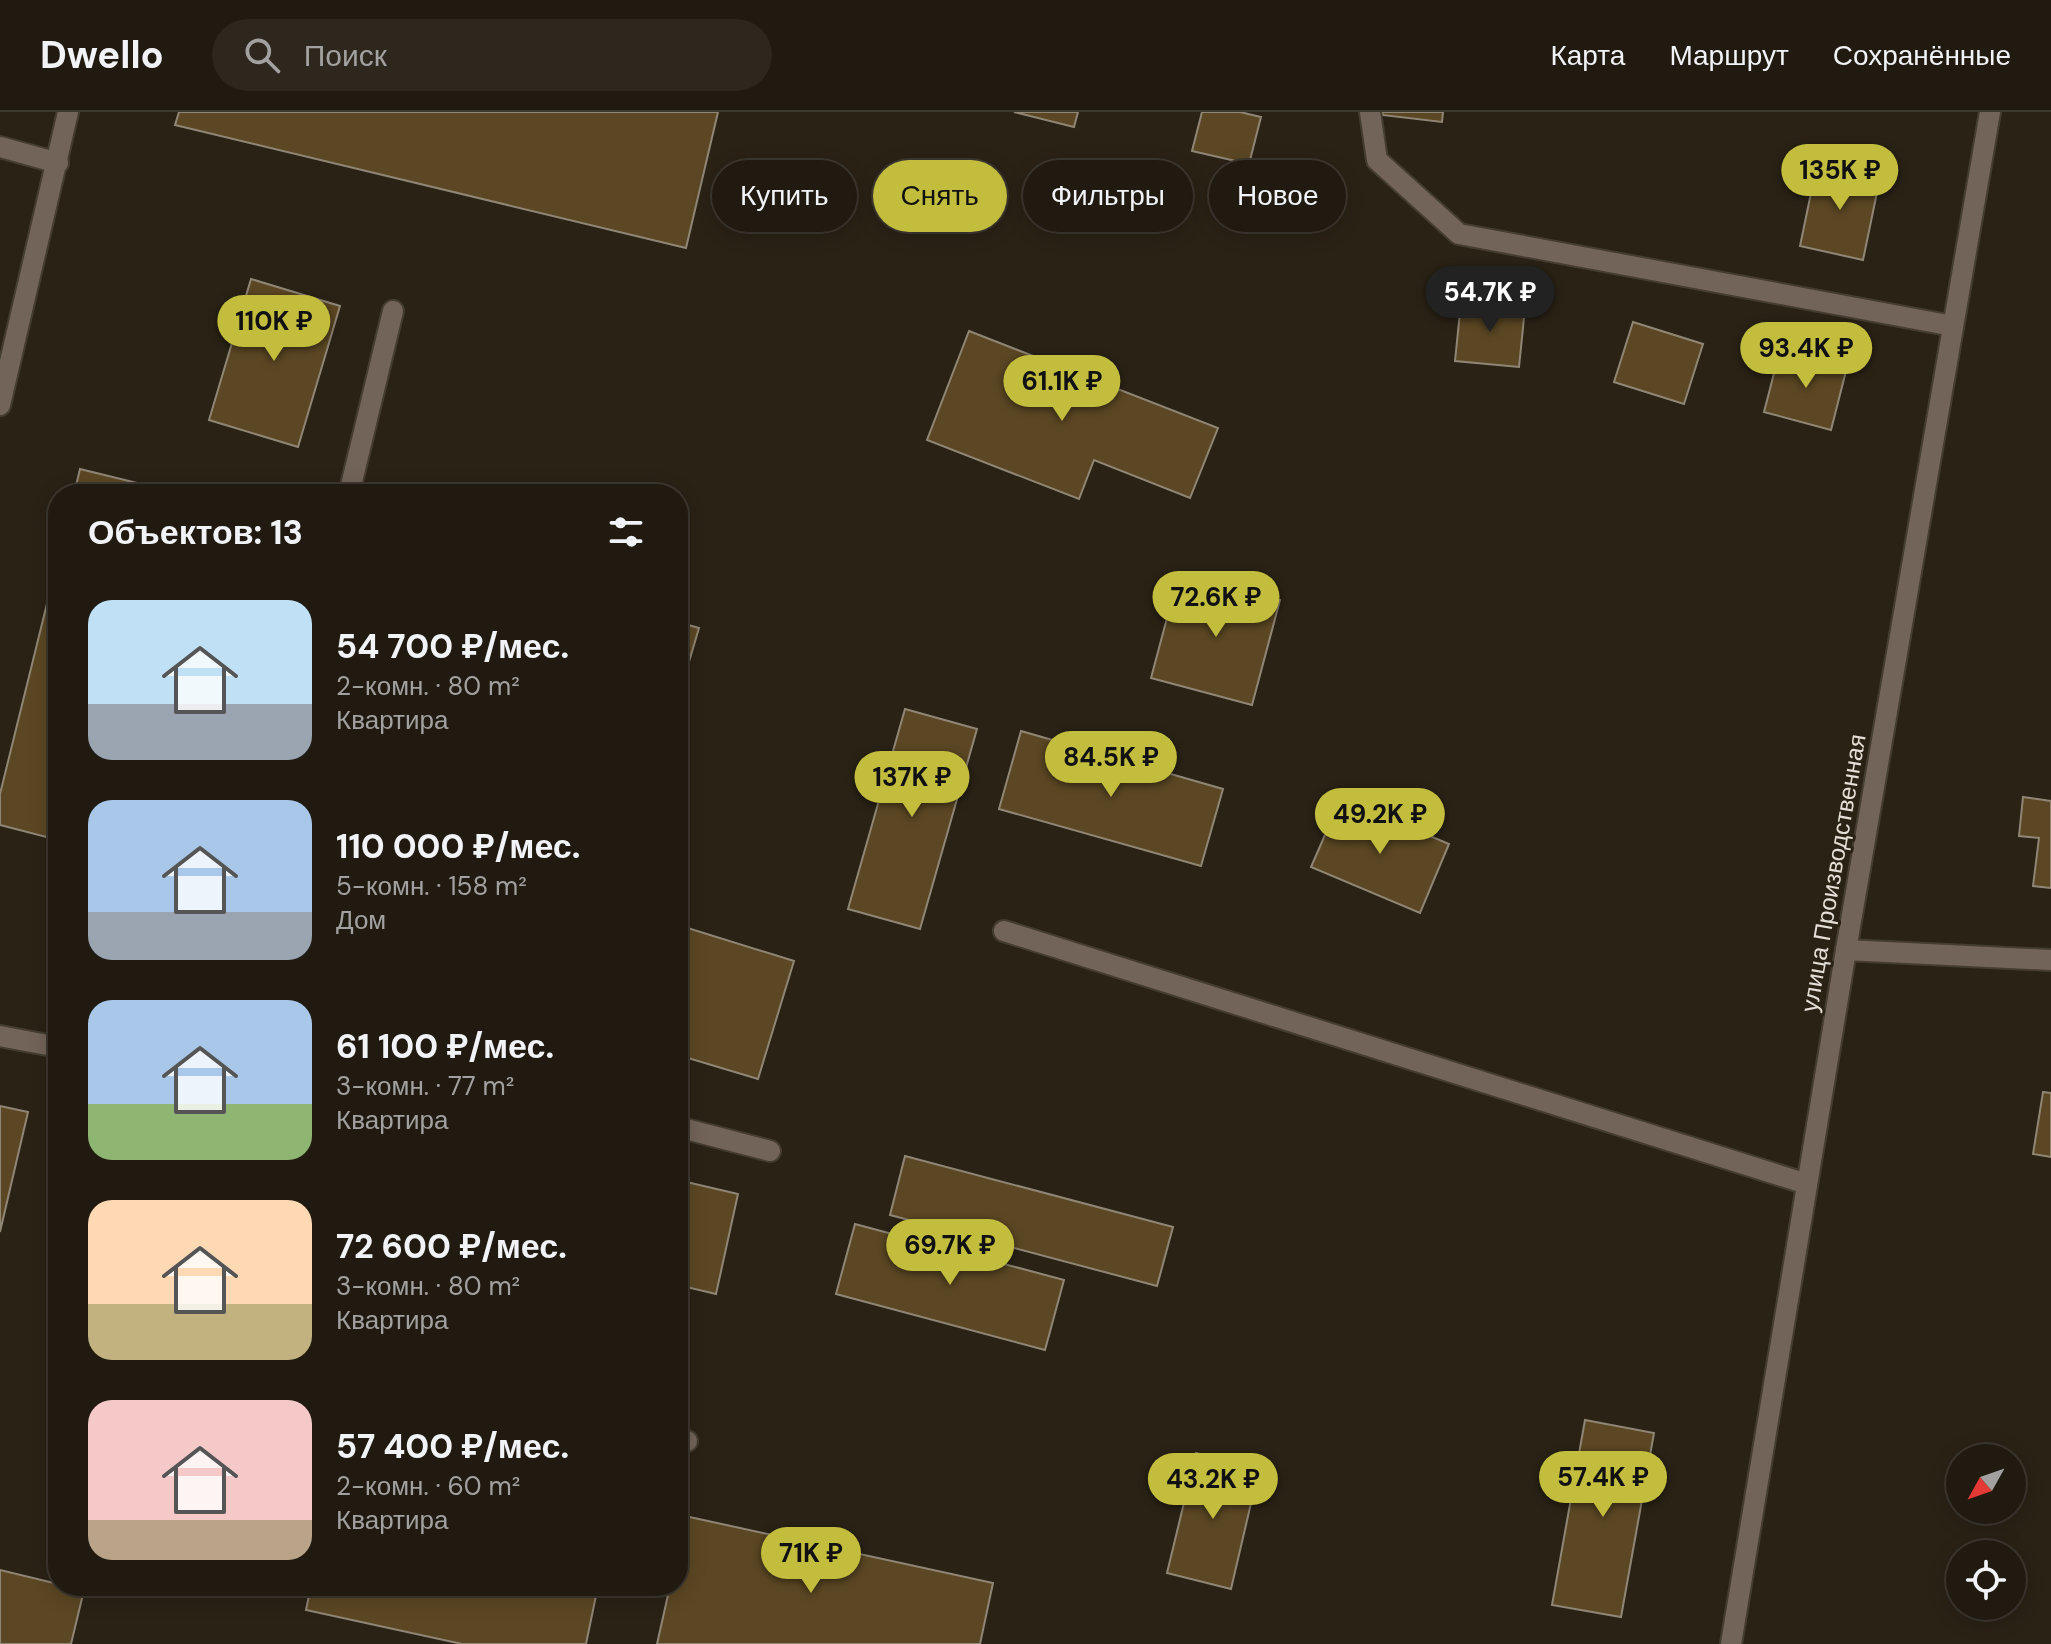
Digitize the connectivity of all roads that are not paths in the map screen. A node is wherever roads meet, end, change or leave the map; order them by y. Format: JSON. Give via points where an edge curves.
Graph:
{"nodes":[{"id":1,"x":68,"y":112,"type":"edge"},
{"id":2,"x":1370,"y":112,"type":"edge"},
{"id":3,"x":1990,"y":112,"type":"edge"},
{"id":4,"x":0,"y":147,"type":"edge"},
{"id":5,"x":58,"y":163,"type":"junction"},
{"id":6,"x":393,"y":311,"type":"dead end"},
{"id":7,"x":1953,"y":326,"type":"junction"},
{"id":8,"x":0,"y":405,"type":"edge"},
{"id":9,"x":351,"y":484,"type":"edge"},
{"id":10,"x":1004,"y":931,"type":"dead end"},
{"id":11,"x":1846,"y":950,"type":"junction"},
{"id":12,"x":2051,"y":960,"type":"edge"},
{"id":13,"x":0,"y":1036,"type":"edge"},
{"id":14,"x":48,"y":1045,"type":"edge"},
{"id":15,"x":688,"y":1130,"type":"edge"},
{"id":16,"x":770,"y":1151,"type":"dead end"},
{"id":17,"x":1807,"y":1184,"type":"junction"},
{"id":18,"x":1731,"y":1644,"type":"edge"}],
"edges":[{"from":1,"to":5,"type":"street"},
{"from":2,"to":7,"type":"street","via":[[1377,160],[1459,234]]},
{"from":3,"to":7,"type":"street","name":"улица Производственная"},
{"from":4,"to":5,"type":"street"},
{"from":5,"to":8,"type":"street"},
{"from":6,"to":9,"type":"street"},
{"from":7,"to":11,"type":"street","name":"улица Производственная"},
{"from":10,"to":17,"type":"street"},
{"from":11,"to":12,"type":"street"},
{"from":11,"to":17,"type":"street","name":"улица Производственная"},
{"from":13,"to":14,"type":"street"},
{"from":15,"to":16,"type":"street"},
{"from":17,"to":18,"type":"street","name":"улица Производственная"}]}
